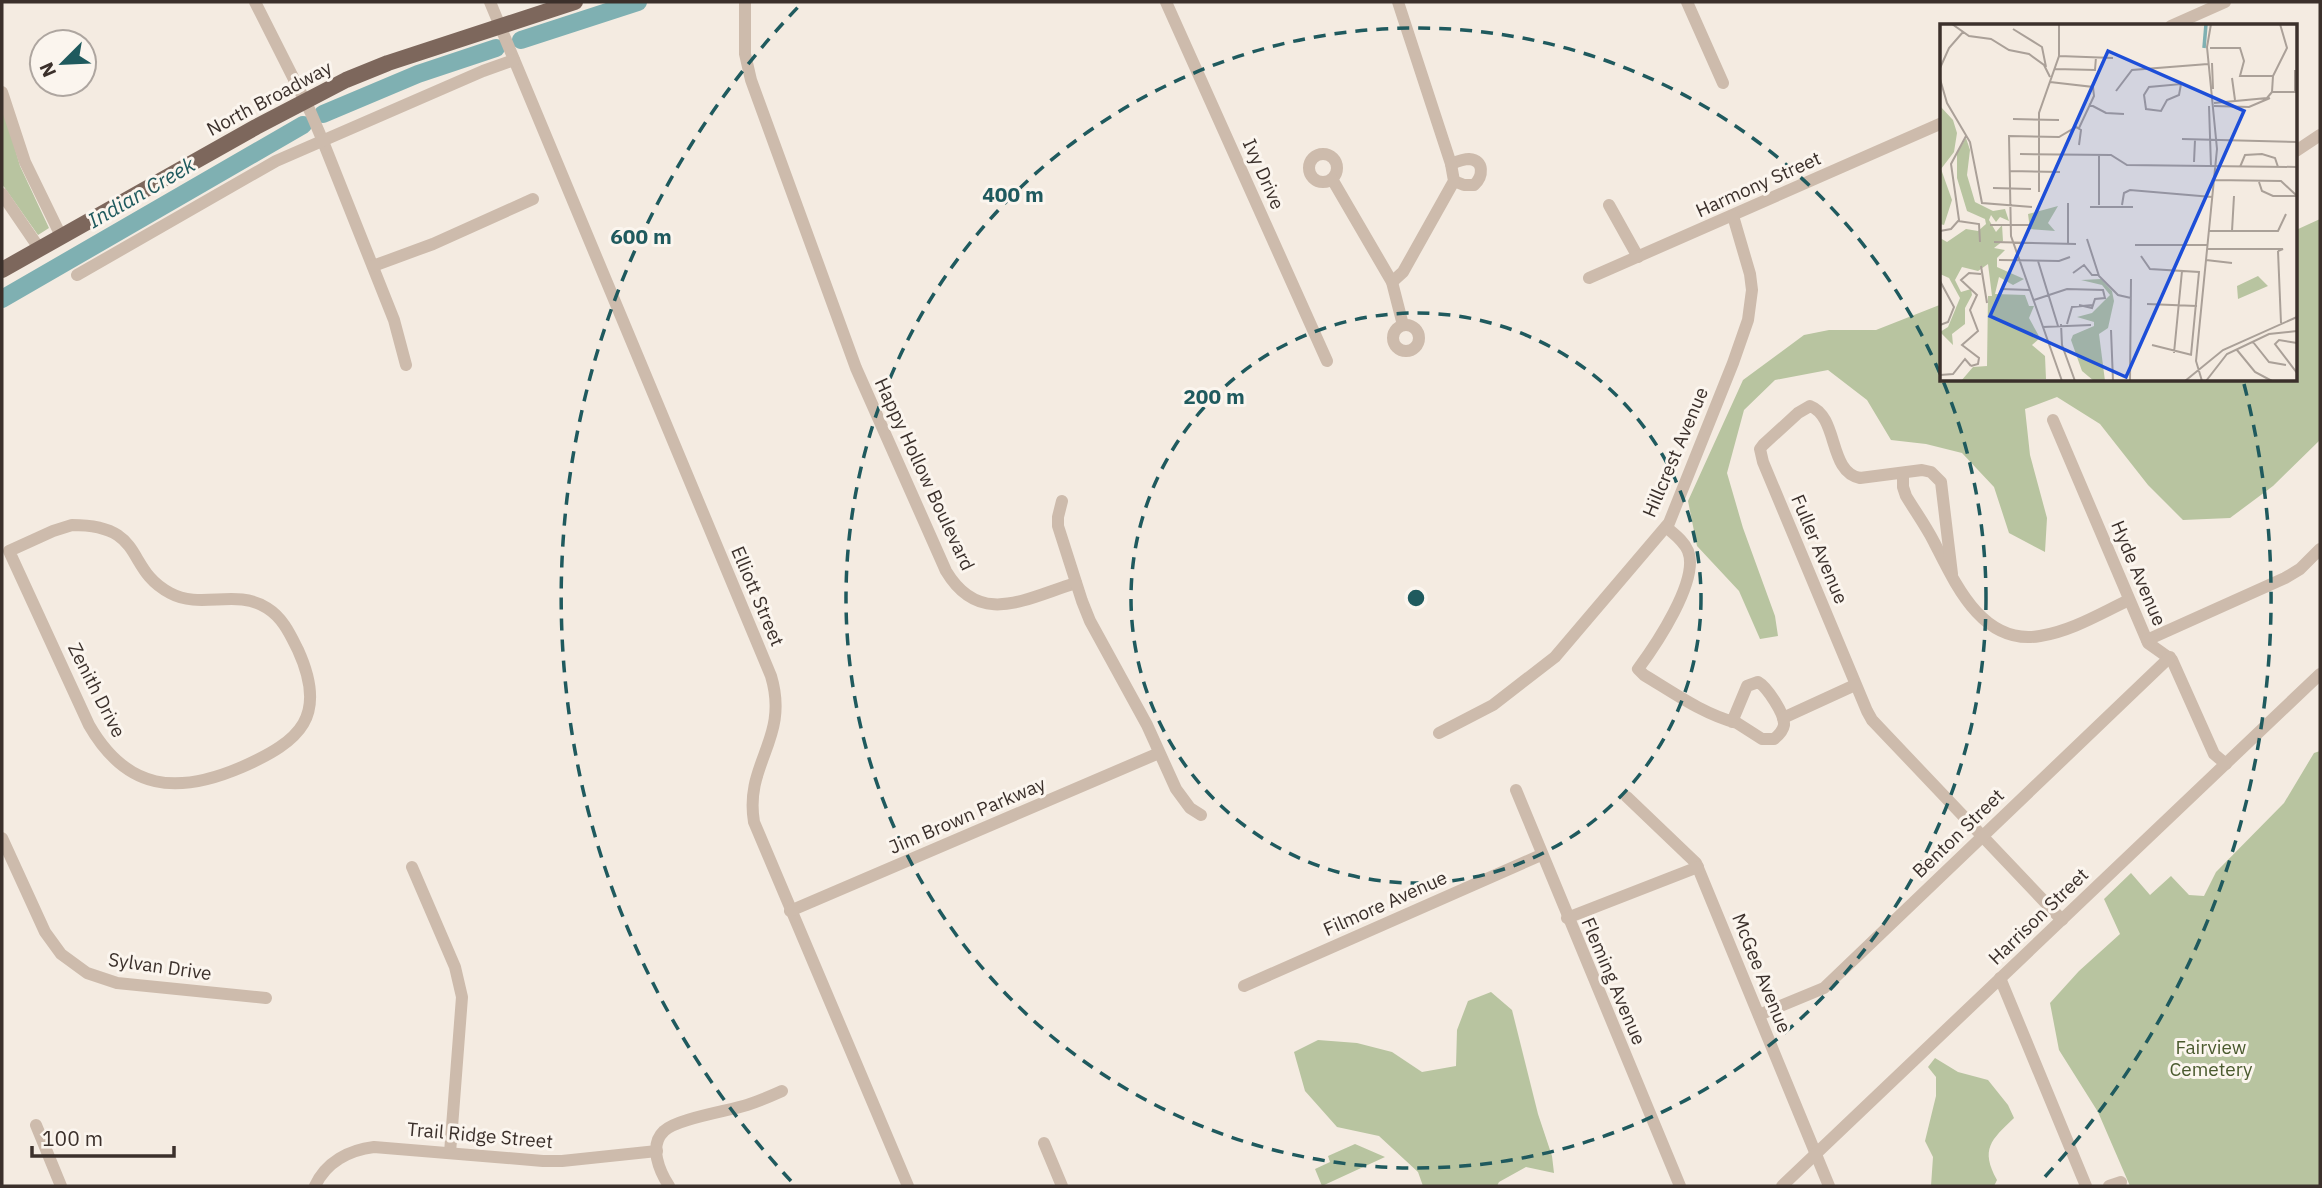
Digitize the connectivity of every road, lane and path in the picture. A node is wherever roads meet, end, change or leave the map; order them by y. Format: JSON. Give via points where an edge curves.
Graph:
{"nodes":[{"id":1,"x":255,"y":2,"type":"edge"},
{"id":2,"x":490,"y":2,"type":"edge"},
{"id":3,"x":575,"y":2,"type":"edge"},
{"id":4,"x":744,"y":2,"type":"edge"},
{"id":5,"x":1166,"y":2,"type":"edge"},
{"id":6,"x":1398,"y":2,"type":"edge"},
{"id":7,"x":1687,"y":2,"type":"edge"},
{"id":8,"x":2225,"y":2,"type":"edge"},
{"id":9,"x":2176,"y":24,"type":"edge"},
{"id":10,"x":500,"y":26,"type":"junction"},
{"id":11,"x":514,"y":60,"type":"junction"},
{"id":12,"x":1723,"y":83,"type":"dead end"},
{"id":13,"x":2,"y":92,"type":"edge"},
{"id":14,"x":305,"y":100,"type":"junction"},
{"id":15,"x":1940,"y":124,"type":"edge"},
{"id":16,"x":10,"y":133,"type":"edge"},
{"id":17,"x":2320,"y":135,"type":"edge"},
{"id":18,"x":322,"y":139,"type":"junction"},
{"id":19,"x":2298,"y":150,"type":"edge"},
{"id":20,"x":1451,"y":164,"type":"junction"},
{"id":21,"x":1332,"y":179,"type":"dead end"},
{"id":22,"x":1454,"y":181,"type":"junction"},
{"id":23,"x":2,"y":194,"type":"edge"},
{"id":24,"x":533,"y":199,"type":"dead end"},
{"id":25,"x":1609,"y":205,"type":"dead end"},
{"id":26,"x":1733,"y":216,"type":"junction"},
{"id":27,"x":61,"y":236,"type":"junction"},
{"id":28,"x":39,"y":248,"type":"junction"},
{"id":29,"x":1637,"y":257,"type":"junction"},
{"id":30,"x":373,"y":267,"type":"junction"},
{"id":31,"x":2,"y":270,"type":"edge"},
{"id":32,"x":77,"y":275,"type":"dead end"},
{"id":33,"x":1589,"y":278,"type":"dead end"},
{"id":34,"x":1392,"y":282,"type":"junction"},
{"id":35,"x":1403,"y":325,"type":"dead end"},
{"id":36,"x":1327,"y":361,"type":"dead end"},
{"id":37,"x":406,"y":365,"type":"dead end"},
{"id":38,"x":2053,"y":420,"type":"dead end"},
{"id":39,"x":1903,"y":473,"type":"junction"},
{"id":40,"x":1062,"y":501,"type":"dead end"},
{"id":41,"x":1666,"y":527,"type":"junction"},
{"id":42,"x":2320,"y":549,"type":"edge"},
{"id":43,"x":5,"y":552,"type":"edge"},
{"id":44,"x":1952,"y":574,"type":"junction"},
{"id":45,"x":1076,"y":583,"type":"junction"},
{"id":46,"x":2129,"y":600,"type":"junction"},
{"id":47,"x":2147,"y":640,"type":"junction"},
{"id":48,"x":2170,"y":657,"type":"junction"},
{"id":49,"x":2320,"y":674,"type":"edge"},
{"id":50,"x":1855,"y":685,"type":"junction"},
{"id":51,"x":1783,"y":718,"type":"junction"},
{"id":52,"x":1732,"y":722,"type":"junction"},
{"id":53,"x":1439,"y":733,"type":"dead end"},
{"id":54,"x":1159,"y":753,"type":"junction"},
{"id":55,"x":2226,"y":764,"type":"junction"},
{"id":56,"x":1516,"y":790,"type":"dead end"},
{"id":57,"x":1627,"y":797,"type":"dead end"},
{"id":58,"x":1200,"y":815,"type":"dead end"},
{"id":59,"x":1982,"y":836,"type":"junction"},
{"id":60,"x":2,"y":838,"type":"edge"},
{"id":61,"x":1541,"y":855,"type":"junction"},
{"id":62,"x":412,"y":867,"type":"dead end"},
{"id":63,"x":1698,"y":867,"type":"junction"},
{"id":64,"x":790,"y":911,"type":"junction"},
{"id":65,"x":1567,"y":918,"type":"junction"},
{"id":66,"x":2062,"y":920,"type":"junction"},
{"id":67,"x":2000,"y":978,"type":"junction"},
{"id":68,"x":1244,"y":986,"type":"dead end"},
{"id":69,"x":266,"y":998,"type":"dead end"},
{"id":70,"x":1759,"y":1015,"type":"junction"},
{"id":71,"x":782,"y":1091,"type":"dead end"},
{"id":72,"x":36,"y":1125,"type":"dead end"},
{"id":73,"x":1044,"y":1143,"type":"dead end"},
{"id":74,"x":657,"y":1151,"type":"junction"},
{"id":75,"x":450,"y":1153,"type":"junction"},
{"id":76,"x":1816,"y":1154,"type":"junction"},
{"id":77,"x":61,"y":1186,"type":"edge"},
{"id":78,"x":315,"y":1186,"type":"edge"},
{"id":79,"x":669,"y":1186,"type":"edge"},
{"id":80,"x":908,"y":1186,"type":"edge"},
{"id":81,"x":1062,"y":1186,"type":"edge"},
{"id":82,"x":1680,"y":1186,"type":"edge"},
{"id":83,"x":1782,"y":1186,"type":"edge"},
{"id":84,"x":1829,"y":1186,"type":"edge"},
{"id":85,"x":2086,"y":1186,"type":"edge"}],
"edges":[{"from":1,"to":14,"type":"street"},
{"from":2,"to":10,"type":"street","name":"Elliott Street"},
{"from":3,"to":10,"type":"main road","name":"North Broadway"},
{"from":4,"to":45,"type":"street","name":"Happy Hollow Boulevard","via":[[745,54],[751,80],[856,368],[946,572],[960,592],[989,605]]},
{"from":5,"to":36,"type":"street","name":"Ivy Drive"},
{"from":6,"to":20,"type":"street"},
{"from":7,"to":12,"type":"street"},
{"from":8,"to":9,"type":"street"},
{"from":10,"to":11,"type":"street","name":"Elliott Street"},
{"from":10,"to":14,"type":"main road","name":"North Broadway","via":[[366,71]]},
{"from":11,"to":18,"type":"street"},
{"from":11,"to":64,"type":"street","name":"Elliott Street","via":[[771,676],[776,718],[754,782],[751,808]]},
{"from":13,"to":16,"type":"street"},
{"from":14,"to":18,"type":"street"},
{"from":14,"to":27,"type":"main road","name":"North Broadway"},
{"from":15,"to":26,"type":"street","name":"Harmony Street"},
{"from":16,"to":27,"type":"street"},
{"from":17,"to":19,"type":"street"},
{"from":18,"to":30,"type":"street"},
{"from":18,"to":32,"type":"street","via":[[252,173]]},
{"from":20,"to":22,"type":"street"},
{"from":20,"to":22,"type":"street","via":[[1473,160],[1482,172],[1474,185]]},
{"from":21,"to":34,"type":"street"},
{"from":22,"to":34,"type":"street","via":[[1403,272]]},
{"from":23,"to":28,"type":"street"},
{"from":24,"to":30,"type":"street"},
{"from":25,"to":29,"type":"street"},
{"from":26,"to":29,"type":"street","name":"Harmony Street"},
{"from":26,"to":41,"type":"street","name":"Hillcrest Avenue","via":[[1750,274],[1748,320]]},
{"from":27,"to":28,"type":"main road","name":"North Broadway"},
{"from":28,"to":31,"type":"main road","name":"North Broadway"},
{"from":29,"to":33,"type":"street","name":"Harmony Street"},
{"from":30,"to":37,"type":"street"},
{"from":34,"to":35,"type":"street"},
{"from":38,"to":46,"type":"street","name":"Hyde Avenue"},
{"from":39,"to":44,"type":"street","via":[[1906,496]]},
{"from":39,"to":44,"type":"street","name":"Fuller Avenue","via":[[1931,472],[1941,482]]},
{"from":39,"to":50,"type":"street","name":"Fuller Avenue","via":[[1860,478],[1849,474],[1821,414],[1810,406],[1760,449]]},
{"from":40,"to":45,"type":"street","via":[[1058,526]]},
{"from":41,"to":52,"type":"street","via":[[1686,547],[1689,572],[1667,624],[1638,669],[1713,716]]},
{"from":41,"to":53,"type":"street","name":"Hillcrest Avenue","via":[[1555,657],[1493,705]]},
{"from":42,"to":47,"type":"street","via":[[2285,578]]},
{"from":43,"to":43,"type":"street","name":"Zenith Drive","via":[[89,725],[106,751],[132,772],[163,783],[205,782],[279,750],[304,723],[310,702],[308,676],[288,630],[267,608],[239,598],[192,600],[171,594],[151,578],[123,539],[92,525],[72,525]]},
{"from":44,"to":46,"type":"street","via":[[1985,622],[2022,636],[2061,632]]},
{"from":45,"to":54,"type":"street","via":[[1090,621]]},
{"from":46,"to":47,"type":"street","name":"Hyde Avenue"},
{"from":47,"to":48,"type":"street","name":"Hyde Avenue"},
{"from":48,"to":55,"type":"street","name":"Hyde Avenue","via":[[2214,754]]},
{"from":48,"to":59,"type":"street","name":"Benton Street"},
{"from":49,"to":55,"type":"street","name":"Harrison Street"},
{"from":50,"to":51,"type":"street"},
{"from":50,"to":59,"type":"street","name":"Fuller Avenue","via":[[1872,720]]},
{"from":51,"to":52,"type":"street","via":[[1782,730],[1769,740]]},
{"from":51,"to":52,"type":"street","via":[[1768,690],[1758,682],[1747,686]]},
{"from":54,"to":58,"type":"street","via":[[1182,799]]},
{"from":54,"to":64,"type":"street","name":"Jim Brown Parkway"},
{"from":55,"to":66,"type":"street","name":"Harrison Street"},
{"from":56,"to":61,"type":"street","name":"Fleming Avenue"},
{"from":57,"to":63,"type":"street","name":"McGee Avenue"},
{"from":59,"to":66,"type":"street","name":"Fuller Avenue"},
{"from":59,"to":70,"type":"street","name":"Benton Street","via":[[1824,988]]},
{"from":60,"to":69,"type":"street","name":"Sylvan Drive","via":[[45,932],[61,954],[87,973],[117,982]]},
{"from":61,"to":65,"type":"street","name":"Fleming Avenue"},
{"from":61,"to":68,"type":"street","name":"Filmore Avenue"},
{"from":62,"to":75,"type":"street","via":[[455,967],[462,997]]},
{"from":63,"to":65,"type":"street"},
{"from":63,"to":70,"type":"street","name":"McGee Avenue"},
{"from":64,"to":80,"type":"street","name":"Elliott Street"},
{"from":65,"to":82,"type":"street","name":"Fleming Avenue"},
{"from":66,"to":67,"type":"street","name":"Harrison Street"},
{"from":67,"to":76,"type":"street","name":"Harrison Street"},
{"from":67,"to":85,"type":"street"},
{"from":70,"to":76,"type":"street","name":"McGee Avenue"},
{"from":71,"to":74,"type":"street","via":[[665,1130]]},
{"from":72,"to":77,"type":"street"},
{"from":73,"to":81,"type":"street"},
{"from":74,"to":75,"type":"street","name":"Trail Ridge Street","via":[[562,1161]]},
{"from":74,"to":79,"type":"street","via":[[660,1172]]},
{"from":75,"to":78,"type":"street","name":"Trail Ridge Street","via":[[360,1149],[331,1164]]},
{"from":76,"to":83,"type":"street","name":"Harrison Street"},
{"from":76,"to":84,"type":"street","name":"McGee Avenue"}]}
